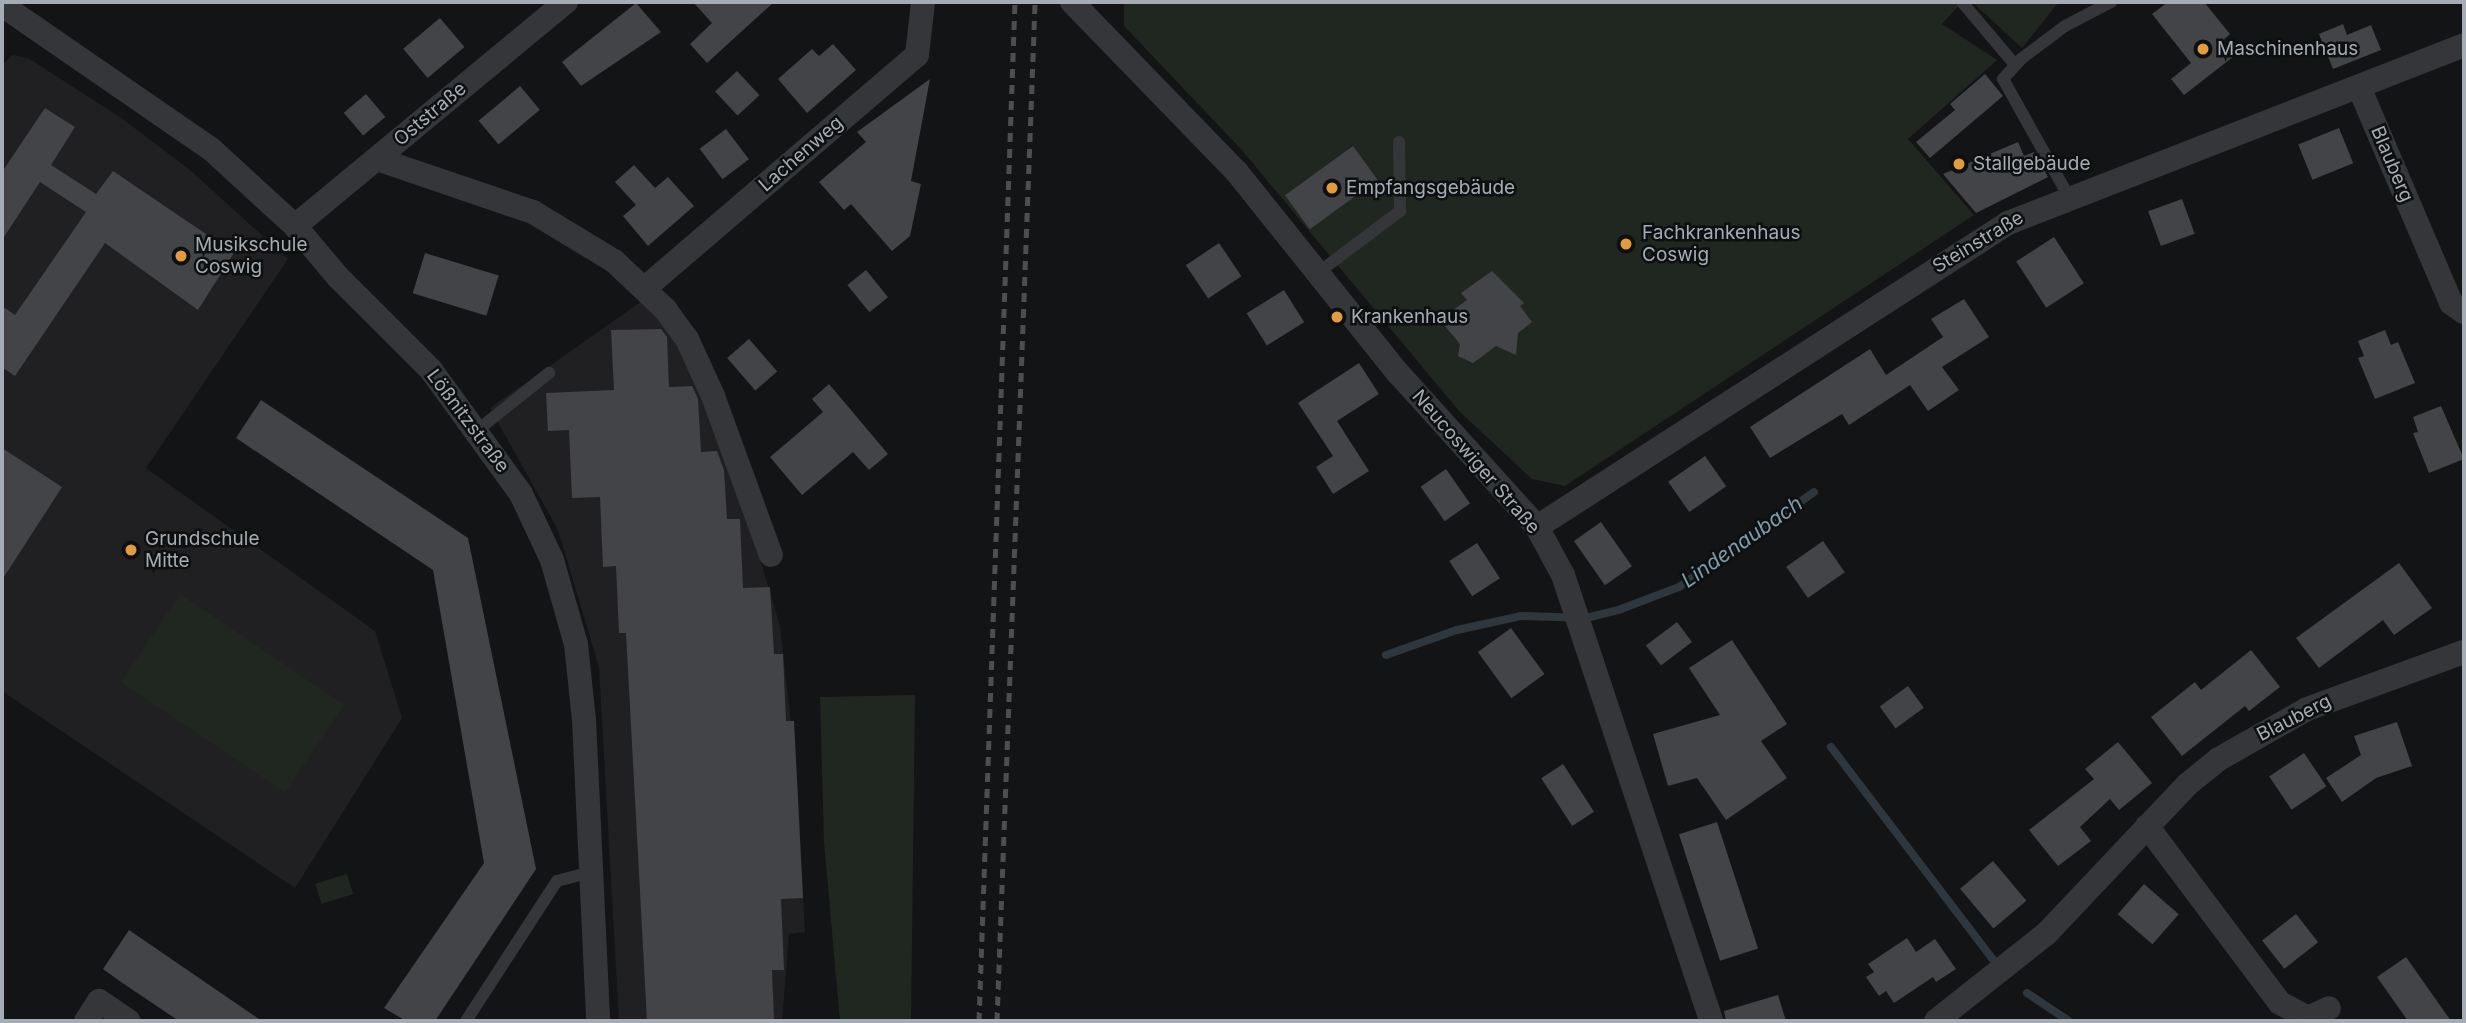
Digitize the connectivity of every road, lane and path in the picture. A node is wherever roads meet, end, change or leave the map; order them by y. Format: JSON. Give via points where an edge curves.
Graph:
{"nodes":[{"id":1,"x":566,"y":2,"type":"edge"},
{"id":2,"x":923,"y":2,"type":"edge"},
{"id":3,"x":1072,"y":2,"type":"edge"},
{"id":4,"x":1962,"y":2,"type":"edge"},
{"id":5,"x":2111,"y":2,"type":"edge"},
{"id":6,"x":3,"y":9,"type":"edge"},
{"id":7,"x":2464,"y":46,"type":"edge"},
{"id":8,"x":2015,"y":65,"type":"junction"},
{"id":9,"x":2359,"y":87,"type":"junction"},
{"id":10,"x":1399,"y":142,"type":"dead end"},
{"id":11,"x":377,"y":159,"type":"junction"},
{"id":12,"x":2069,"y":197,"type":"junction"},
{"id":13,"x":295,"y":226,"type":"junction"},
{"id":14,"x":1319,"y":272,"type":"junction"},
{"id":15,"x":645,"y":288,"type":"junction"},
{"id":16,"x":2464,"y":312,"type":"edge"},
{"id":17,"x":549,"y":373,"type":"dead end"},
{"id":18,"x":479,"y":429,"type":"junction"},
{"id":19,"x":1536,"y":527,"type":"junction"},
{"id":20,"x":771,"y":555,"type":"dead end"},
{"id":21,"x":2464,"y":652,"type":"edge"},
{"id":22,"x":2147,"y":826,"type":"junction"},
{"id":23,"x":591,"y":872,"type":"junction"},
{"id":24,"x":2329,"y":1008,"type":"dead end"},
{"id":25,"x":86,"y":1021,"type":"edge"},
{"id":26,"x":129,"y":1021,"type":"edge"},
{"id":27,"x":466,"y":1021,"type":"edge"},
{"id":28,"x":598,"y":1021,"type":"edge"},
{"id":29,"x":1711,"y":1021,"type":"edge"},
{"id":30,"x":1936,"y":1021,"type":"edge"}],
"edges":[{"from":1,"to":11,"type":"street","name":"Oststraße"},
{"from":2,"to":15,"type":"street","name":"Lachenweg","via":[[917,55]]},
{"from":3,"to":14,"type":"street","name":"Neucoswiger Straße","via":[[1236,171]]},
{"from":4,"to":8,"type":"lane"},
{"from":5,"to":8,"type":"lane","via":[[2065,26]]},
{"from":6,"to":13,"type":"street","name":"Lößnitzstraße","via":[[211,149]]},
{"from":7,"to":9,"type":"street","name":"Steinstraße"},
{"from":8,"to":12,"type":"lane","via":[[2003,79]]},
{"from":9,"to":12,"type":"street","name":"Steinstraße"},
{"from":9,"to":16,"type":"street","name":"Blauberg","via":[[2451,303]]},
{"from":10,"to":14,"type":"lane","via":[[1400,211]]},
{"from":11,"to":13,"type":"street","name":"Oststraße"},
{"from":11,"to":15,"type":"street","via":[[533,212],[614,261]]},
{"from":12,"to":19,"type":"street","name":"Steinstraße","via":[[2020,216],[1953,257]]},
{"from":13,"to":18,"type":"street","name":"Lößnitzstraße","via":[[338,277],[431,370]]},
{"from":14,"to":19,"type":"street","name":"Neucoswiger Straße","via":[[1398,373]]},
{"from":15,"to":20,"type":"street","via":[[687,339],[727,431]]},
{"from":17,"to":18,"type":"lane"},
{"from":18,"to":23,"type":"street","name":"Lößnitzstraße","via":[[521,494],[552,560],[576,644]]},
{"from":19,"to":29,"type":"street","name":"Neucoswiger Straße","via":[[1563,576]]},
{"from":21,"to":22,"type":"street","name":"Blauberg","via":[[2365,685],[2273,726],[2219,759]]},
{"from":22,"to":24,"type":"street","via":[[2280,1003],[2308,1018]]},
{"from":22,"to":30,"type":"street","name":"Blauberg","via":[[2047,933]]},
{"from":23,"to":27,"type":"lane","via":[[557,881]]},
{"from":23,"to":28,"type":"street","name":"Lößnitzstraße"},
{"from":25,"to":26,"type":"street","via":[[99,1001]]}]}
